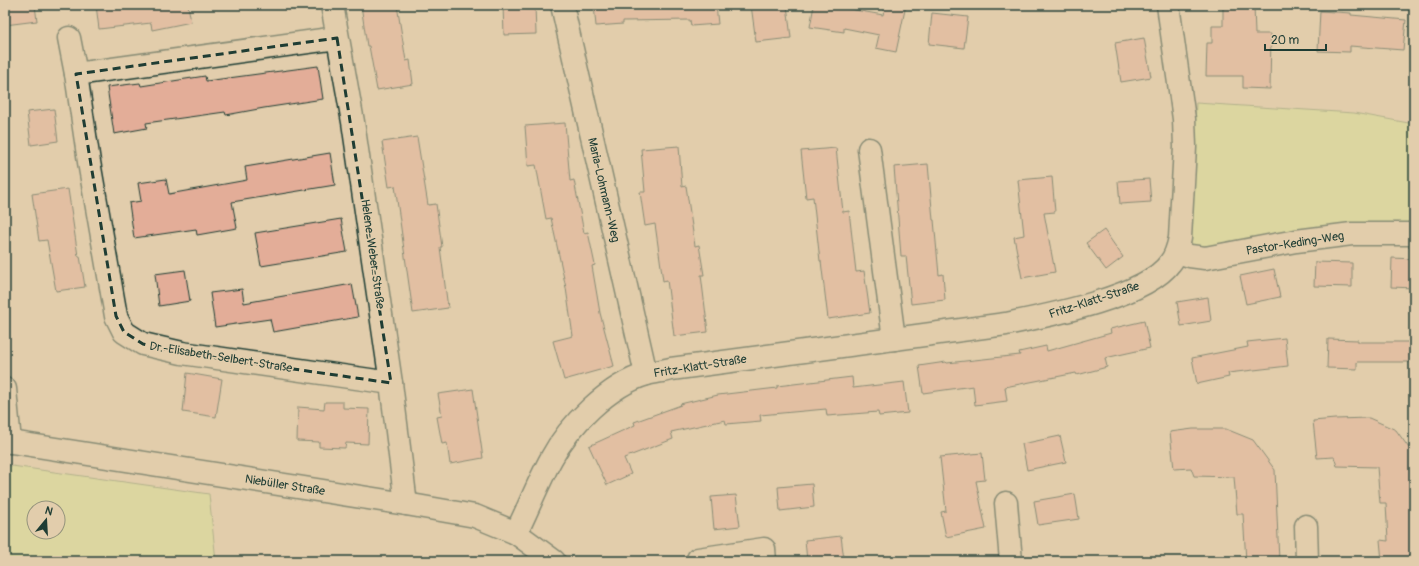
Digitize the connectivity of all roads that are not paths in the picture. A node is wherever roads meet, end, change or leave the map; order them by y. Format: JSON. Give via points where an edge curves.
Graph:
{"nodes":[{"id":1,"x":332,"y":5,"type":"edge"},
{"id":2,"x":562,"y":5,"type":"edge"},
{"id":3,"x":1168,"y":5,"type":"edge"},
{"id":4,"x":69,"y":38,"type":"dead end"},
{"id":5,"x":338,"y":38,"type":"junction"},
{"id":6,"x":76,"y":74,"type":"junction"},
{"id":7,"x":869,"y":150,"type":"dead end"},
{"id":8,"x":1414,"y":234,"type":"edge"},
{"id":9,"x":1177,"y":252,"type":"junction"},
{"id":10,"x":894,"y":339,"type":"junction"},
{"id":11,"x":646,"y":374,"type":"junction"},
{"id":12,"x":392,"y":382,"type":"junction"},
{"id":13,"x":5,"y":389,"type":"edge"},
{"id":14,"x":8,"y":442,"type":"edge"},
{"id":15,"x":1006,"y":503,"type":"dead end"},
{"id":16,"x":406,"y":504,"type":"junction"},
{"id":17,"x":1306,"y":526,"type":"dead end"},
{"id":18,"x":516,"y":534,"type":"junction"},
{"id":19,"x":698,"y":559,"type":"dead end"},
{"id":20,"x":554,"y":561,"type":"edge"},
{"id":21,"x":765,"y":561,"type":"edge"},
{"id":22,"x":1011,"y":561,"type":"edge"},
{"id":23,"x":1307,"y":561,"type":"edge"}],
"edges":[{"from":1,"to":5,"type":"street","name":"Helene-Weber-Straße"},
{"from":2,"to":11,"type":"street","name":"Maria-Lohmann-Weg"},
{"from":3,"to":9,"type":"street","name":"Fritz-Klatt-Straße","via":[[1184,119],[1185,147]]},
{"from":4,"to":6,"type":"street","name":"Dr.-Elisabeth-Selbert-Straße"},
{"from":5,"to":6,"type":"street"},
{"from":5,"to":12,"type":"street","name":"Helene-Weber-Straße"},
{"from":6,"to":12,"type":"street","name":"Dr.-Elisabeth-Selbert-Straße","via":[[116,316],[124,332],[143,344],[182,353]]},
{"from":7,"to":10,"type":"street"},
{"from":8,"to":9,"type":"street","name":"Pastor-Keding-Weg","via":[[1352,234],[1317,238],[1205,258]]},
{"from":9,"to":10,"type":"street","name":"Fritz-Klatt-Straße","via":[[1160,274],[1145,284],[1081,307],[1006,324]]},
{"from":10,"to":11,"type":"street","name":"Fritz-Klatt-Straße"},
{"from":11,"to":18,"type":"street","name":"Fritz-Klatt-Straße","via":[[606,396],[562,441]]},
{"from":12,"to":16,"type":"street","name":"Helene-Weber-Straße"},
{"from":13,"to":14,"type":"street"},
{"from":14,"to":16,"type":"street","name":"Niebüller Straße"},
{"from":15,"to":22,"type":"street"},
{"from":16,"to":18,"type":"street","name":"Niebüller Straße","via":[[475,516]]},
{"from":17,"to":23,"type":"street"},
{"from":18,"to":20,"type":"street","name":"Niebüller Straße"},
{"from":19,"to":21,"type":"street","via":[[764,550]]}]}
